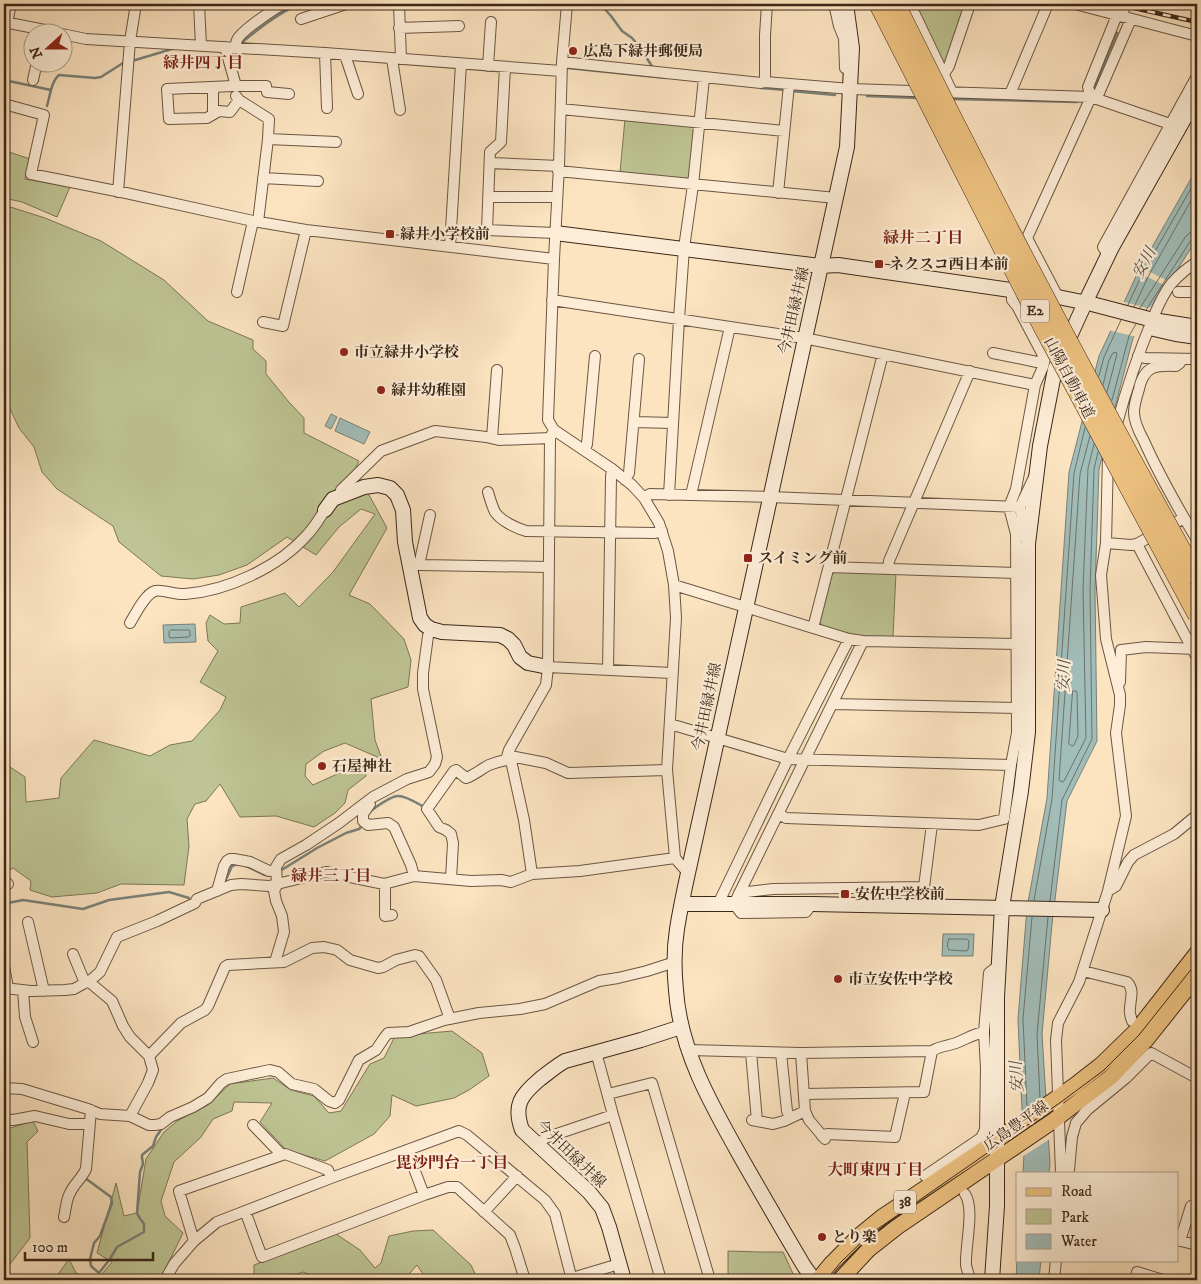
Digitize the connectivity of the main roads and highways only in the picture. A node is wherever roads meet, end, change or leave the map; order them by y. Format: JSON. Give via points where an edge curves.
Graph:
{"nodes":[{"id":1,"x":878,"y":4,"type":"edge"},
{"id":2,"x":896,"y":4,"type":"edge"},
{"id":3,"x":1197,"y":577,"type":"edge"},
{"id":4,"x":1197,"y":615,"type":"edge"},
{"id":5,"x":1197,"y":953,"type":"edge"},
{"id":6,"x":1197,"y":976,"type":"edge"},
{"id":7,"x":816,"y":1280,"type":"edge"},
{"id":8,"x":840,"y":1280,"type":"edge"}],
"edges":[{"from":1,"to":4,"type":"highway","name":"山陽自動車道","number":"E2","bridge":true,"via":[[1043,328]]},
{"from":2,"to":3,"type":"highway","name":"山陽自動車道","number":"E2","bridge":true,"via":[[1057,320]]},
{"from":5,"to":7,"type":"main road","name":"広島豊平線","number":"38","via":[[1137,1030],[1101,1065],[882,1217]]},
{"from":6,"to":8,"type":"main road","name":"広島豊平線","number":"38","via":[[1146,1040],[1111,1077],[1056,1119],[897,1227],[869,1249]]}]}
